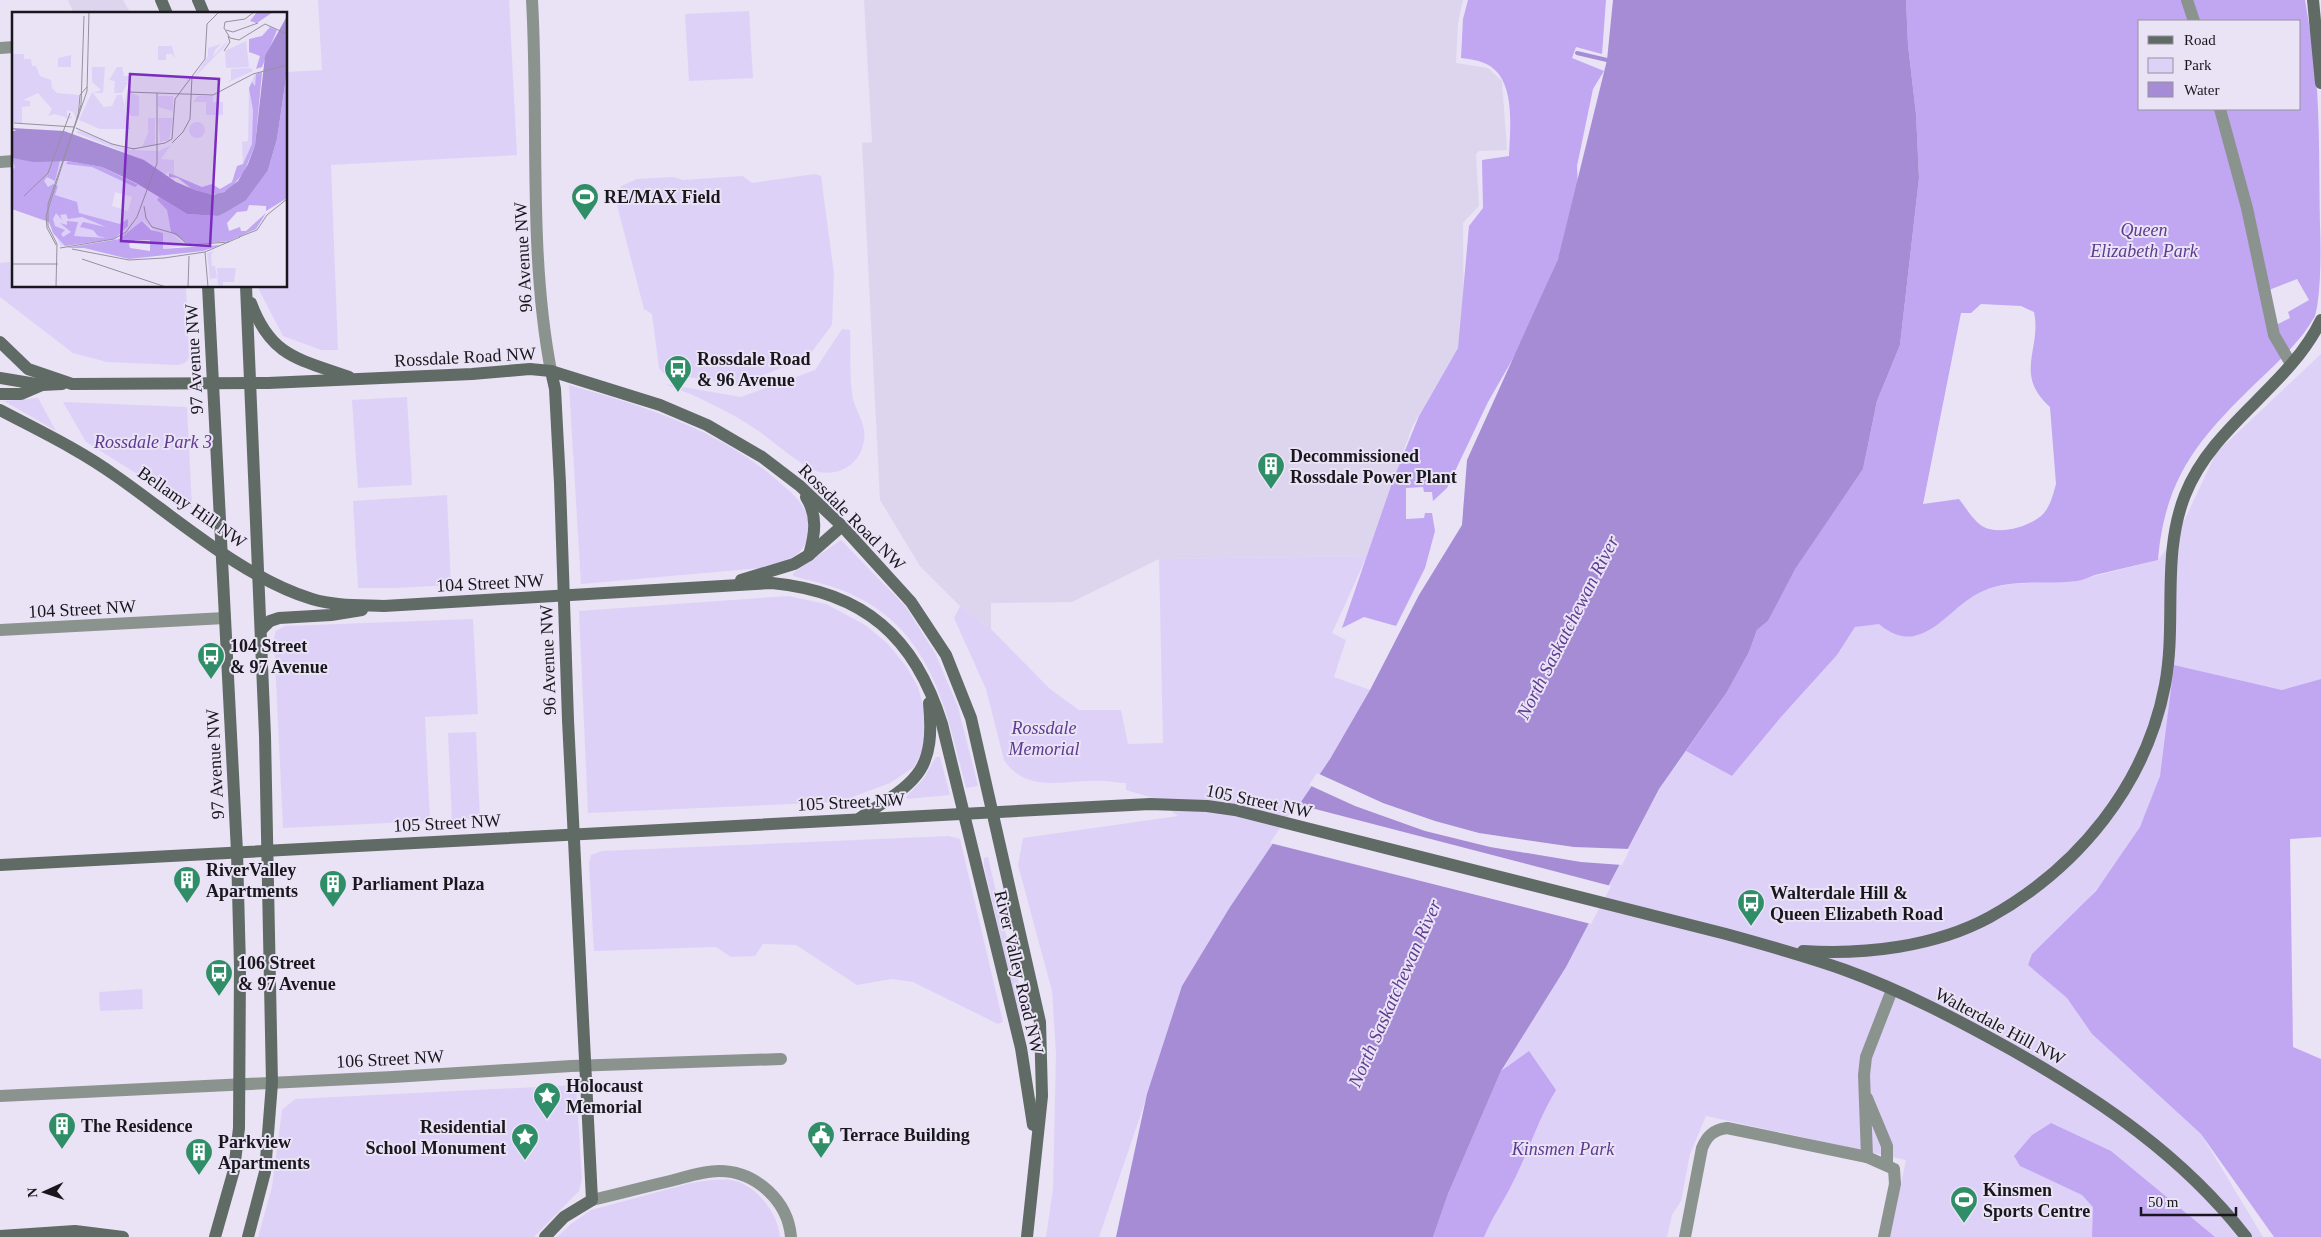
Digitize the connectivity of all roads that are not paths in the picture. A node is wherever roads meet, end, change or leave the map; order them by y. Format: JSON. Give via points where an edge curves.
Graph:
{"nodes":[{"id":1,"x":161,"y":0,"type":"edge"},
{"id":2,"x":198,"y":0,"type":"edge"},
{"id":3,"x":532,"y":0,"type":"edge"},
{"id":4,"x":2187,"y":0,"type":"edge"},
{"id":5,"x":2313,"y":0,"type":"edge"},
{"id":6,"x":167,"y":12,"type":"edge"},
{"id":7,"x":203,"y":12,"type":"edge"},
{"id":8,"x":2194,"y":20,"type":"edge"},
{"id":9,"x":2321,"y":83,"type":"edge"},
{"id":10,"x":2220,"y":110,"type":"edge"},
{"id":11,"x":208,"y":288,"type":"edge"},
{"id":12,"x":246,"y":288,"type":"edge"},
{"id":13,"x":2321,"y":320,"type":"edge"},
{"id":14,"x":0,"y":342,"type":"edge"},
{"id":15,"x":2291,"y":364,"type":"junction"},
{"id":16,"x":551,"y":371,"type":"junction"},
{"id":17,"x":0,"y":378,"type":"edge"},
{"id":18,"x":356,"y":379,"type":"junction"},
{"id":19,"x":251,"y":383,"type":"junction"},
{"id":20,"x":42,"y":384,"type":"junction"},
{"id":21,"x":72,"y":384,"type":"junction"},
{"id":22,"x":213,"y":384,"type":"junction"},
{"id":23,"x":0,"y":394,"type":"edge"},
{"id":24,"x":0,"y":411,"type":"edge"},
{"id":25,"x":800,"y":486,"type":"junction"},
{"id":26,"x":842,"y":526,"type":"junction"},
{"id":27,"x":222,"y":552,"type":"junction"},
{"id":28,"x":809,"y":554,"type":"junction"},
{"id":29,"x":258,"y":574,"type":"junction"},
{"id":30,"x":730,"y":585,"type":"junction"},
{"id":31,"x":563,"y":596,"type":"junction"},
{"id":32,"x":384,"y":606,"type":"junction"},
{"id":33,"x":225,"y":618,"type":"junction"},
{"id":34,"x":262,"y":629,"type":"junction"},
{"id":35,"x":0,"y":630,"type":"edge"},
{"id":36,"x":927,"y":683,"type":"junction"},
{"id":37,"x":993,"y":812,"type":"junction"},
{"id":38,"x":963,"y":813,"type":"junction"},
{"id":39,"x":859,"y":819,"type":"junction"},
{"id":40,"x":574,"y":834,"type":"junction"},
{"id":41,"x":269,"y":850,"type":"junction"},
{"id":42,"x":237,"y":852,"type":"junction"},
{"id":43,"x":0,"y":865,"type":"edge"},
{"id":44,"x":1690,"y":926,"type":"joint"},
{"id":45,"x":1783,"y":950,"type":"junction"},
{"id":46,"x":1892,"y":990,"type":"junction"},
{"id":47,"x":781,"y":1059,"type":"dead end"},
{"id":48,"x":586,"y":1066,"type":"junction"},
{"id":49,"x":272,"y":1083,"type":"junction"},
{"id":50,"x":241,"y":1085,"type":"junction"},
{"id":51,"x":1864,"y":1092,"type":"junction"},
{"id":52,"x":0,"y":1096,"type":"edge"},
{"id":53,"x":1036,"y":1140,"type":"junction"},
{"id":54,"x":1867,"y":1157,"type":"junction"},
{"id":55,"x":1888,"y":1165,"type":"junction"},
{"id":56,"x":592,"y":1200,"type":"junction"},
{"id":57,"x":0,"y":1236,"type":"edge"},
{"id":58,"x":123,"y":1237,"type":"edge"},
{"id":59,"x":215,"y":1237,"type":"edge"},
{"id":60,"x":248,"y":1237,"type":"edge"},
{"id":61,"x":546,"y":1237,"type":"edge"},
{"id":62,"x":791,"y":1237,"type":"edge"},
{"id":63,"x":1027,"y":1237,"type":"edge"},
{"id":64,"x":1685,"y":1237,"type":"edge"},
{"id":65,"x":1884,"y":1237,"type":"edge"},
{"id":66,"x":2246,"y":1237,"type":"edge"}],
"edges":[{"from":1,"to":6,"type":"main road"},
{"from":2,"to":7,"type":"main road"},
{"from":3,"to":16,"type":"street","name":"96 Avenue NW","via":[[541,288]]},
{"from":4,"to":8,"type":"street"},
{"from":5,"to":9,"type":"main road"},
{"from":10,"to":15,"type":"street","via":[[2247,208],[2274,335]]},
{"from":11,"to":22,"type":"main road","name":"97 Avenue NW"},
{"from":12,"to":18,"type":"main road","via":[[259,323],[278,348],[296,358]]},
{"from":12,"to":19,"type":"main road"},
{"from":13,"to":15,"type":"main road","via":[[2312,338]]},
{"from":14,"to":21,"type":"main road","name":"Rossdale Road NW","via":[[28,370]]},
{"from":15,"to":45,"type":"main road","via":[[2223,436],[2198,468],[2186,493],[2171,551],[2170,644],[2165,685],[2132,780],[2105,819],[2050,876],[1989,918],[1918,942],[1872,950],[1830,953]]},
{"from":16,"to":18,"type":"main road","name":"Rossdale Road NW","via":[[530,369]]},
{"from":16,"to":25,"type":"main road","name":"Rossdale Road NW","via":[[660,405],[707,426],[762,457]]},
{"from":16,"to":31,"type":"main road","name":"96 Avenue NW","via":[[555,389]]},
{"from":17,"to":20,"type":"main road"},
{"from":18,"to":19,"type":"main road","name":"Rossdale Road NW"},
{"from":19,"to":22,"type":"main road","name":"Rossdale Road NW"},
{"from":19,"to":29,"type":"main road"},
{"from":20,"to":21,"type":"main road"},
{"from":20,"to":23,"type":"main road","via":[[21,394]]},
{"from":21,"to":22,"type":"main road","name":"Rossdale Road NW"},
{"from":22,"to":27,"type":"main road","name":"97 Avenue NW"},
{"from":24,"to":27,"type":"main road","name":"Bellamy Hill NW","via":[[102,466]]},
{"from":25,"to":26,"type":"main road","name":"Rossdale Road NW"},
{"from":25,"to":28,"type":"main road","via":[[815,520]]},
{"from":26,"to":28,"type":"main road"},
{"from":26,"to":37,"type":"main road","name":"Rossdale Road NW","via":[[911,602],[946,655],[971,718]]},
{"from":27,"to":29,"type":"main road","name":"Bellamy Hill NW"},
{"from":27,"to":33,"type":"main road","name":"97 Avenue NW"},
{"from":28,"to":30,"type":"main road","via":[[785,568]]},
{"from":29,"to":32,"type":"main road","name":"104 Street NW","via":[[314,600]]},
{"from":29,"to":34,"type":"main road"},
{"from":30,"to":31,"type":"main road","name":"104 Street NW"},
{"from":30,"to":36,"type":"main road","via":[[785,584],[843,601],[891,631],[916,662]]},
{"from":31,"to":32,"type":"main road","name":"104 Street NW"},
{"from":31,"to":40,"type":"main road","name":"96 Avenue NW"},
{"from":32,"to":34,"type":"main road","via":[[332,615],[279,618]]},
{"from":33,"to":35,"type":"street","name":"104 Street NW"},
{"from":33,"to":42,"type":"main road","name":"97 Avenue NW"},
{"from":34,"to":41,"type":"main road"},
{"from":36,"to":38,"type":"main road","via":[[942,724]]},
{"from":36,"to":39,"type":"main road","via":[[931,736],[922,768],[902,791]]},
{"from":37,"to":38,"type":"main road","name":"105 Street NW"},
{"from":37,"to":44,"type":"main road","name":"105 Street NW","via":[[1150,804],[1235,810]]},
{"from":37,"to":53,"type":"main road","name":"River Valley Road NW","via":[[1040,1022],[1042,1096]]},
{"from":38,"to":39,"type":"main road","name":"105 Street NW"},
{"from":38,"to":53,"type":"main road","name":"River Valley Road NW","via":[[1021,1048]]},
{"from":39,"to":40,"type":"main road","name":"105 Street NW"},
{"from":40,"to":41,"type":"main road","name":"105 Street NW"},
{"from":40,"to":48,"type":"main road","name":"96 Avenue NW"},
{"from":41,"to":42,"type":"main road","name":"105 Street NW"},
{"from":41,"to":49,"type":"main road"},
{"from":42,"to":43,"type":"main road","name":"105 Street NW"},
{"from":42,"to":50,"type":"main road","name":"97 Avenue NW"},
{"from":44,"to":45,"type":"main road","name":"Walterdale Hill NW"},
{"from":45,"to":46,"type":"main road","name":"Walterdale Hill NW"},
{"from":46,"to":51,"type":"street","via":[[1866,1057]]},
{"from":46,"to":66,"type":"main road","name":"Walterdale Hill NW","via":[[1981,1033],[2098,1102],[2192,1175]]},
{"from":47,"to":48,"type":"street","name":"106 Street NW"},
{"from":48,"to":49,"type":"street","name":"106 Street NW"},
{"from":48,"to":56,"type":"main road","name":"96 Avenue NW"},
{"from":49,"to":50,"type":"street","name":"106 Street NW"},
{"from":49,"to":60,"type":"main road","via":[[265,1172]]},
{"from":50,"to":52,"type":"street","name":"106 Street NW"},
{"from":50,"to":59,"type":"main road","name":"97 Avenue NW","via":[[234,1170]]},
{"from":51,"to":54,"type":"street"},
{"from":51,"to":55,"type":"street","via":[[1887,1146]]},
{"from":53,"to":63,"type":"main road","name":"River Valley Road NW"},
{"from":54,"to":55,"type":"street"},
{"from":54,"to":64,"type":"street","via":[[1733,1128],[1719,1129],[1708,1136],[1702,1148]]},
{"from":55,"to":65,"type":"street","via":[[1894,1169],[1895,1184]]},
{"from":56,"to":61,"type":"main road","via":[[564,1217]]},
{"from":56,"to":62,"type":"street","via":[[705,1172],[732,1172],[754,1180],[771,1193],[784,1211]]},
{"from":57,"to":58,"type":"main road","via":[[75,1231]]}]}
